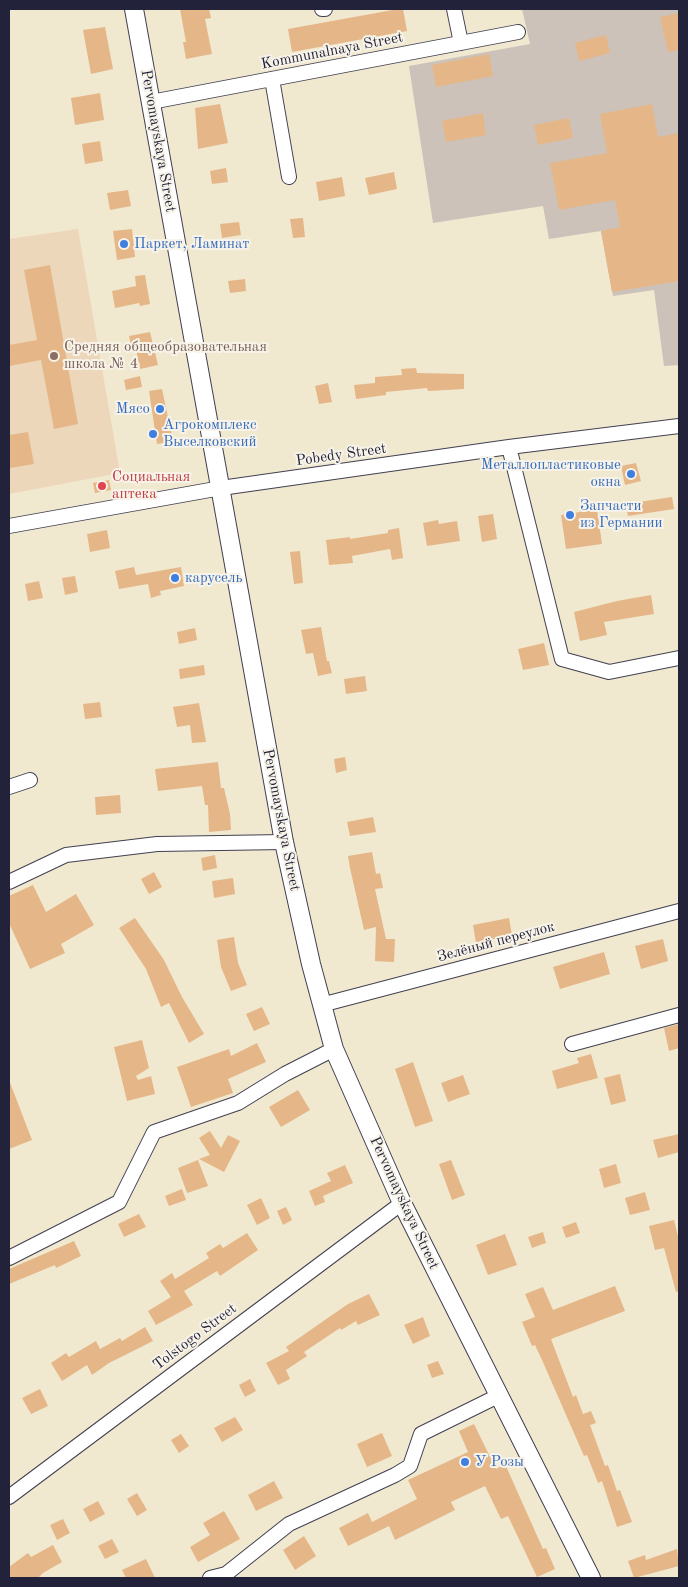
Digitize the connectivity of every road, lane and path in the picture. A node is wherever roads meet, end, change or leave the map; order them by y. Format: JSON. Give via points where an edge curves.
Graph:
{"nodes":[{"id":1,"x":134,"y":9,"type":"edge"},
{"id":2,"x":454,"y":9,"type":"edge"},
{"id":3,"x":518,"y":32,"type":"dead end"},
{"id":4,"x":461,"y":42,"type":"junction"},
{"id":5,"x":272,"y":79,"type":"junction"},
{"id":6,"x":152,"y":102,"type":"junction"},
{"id":7,"x":289,"y":177,"type":"dead end"},
{"id":8,"x":679,"y":426,"type":"edge"},
{"id":9,"x":509,"y":447,"type":"junction"},
{"id":10,"x":220,"y":488,"type":"junction"},
{"id":11,"x":9,"y":526,"type":"edge"},
{"id":12,"x":679,"y":658,"type":"edge"},
{"id":13,"x":30,"y":780,"type":"dead end"},
{"id":14,"x":9,"y":787,"type":"edge"},
{"id":15,"x":284,"y":842,"type":"junction"},
{"id":16,"x":9,"y":882,"type":"edge"},
{"id":17,"x":679,"y":911,"type":"edge"},
{"id":18,"x":321,"y":1005,"type":"junction"},
{"id":19,"x":679,"y":1015,"type":"edge"},
{"id":20,"x":572,"y":1044,"type":"dead end"},
{"id":21,"x":334,"y":1050,"type":"junction"},
{"id":22,"x":402,"y":1203,"type":"junction"},
{"id":23,"x":9,"y":1258,"type":"edge"},
{"id":24,"x":498,"y":1396,"type":"junction"},
{"id":25,"x":9,"y":1497,"type":"edge"},
{"id":26,"x":210,"y":1578,"type":"edge"},
{"id":27,"x":591,"y":1578,"type":"edge"}],
"edges":[{"from":1,"to":6,"type":"main road","name":"Pervomayskaya Street"},
{"from":2,"to":4,"type":"street"},
{"from":3,"to":4,"type":"street","name":"Kommunalnaya Street"},
{"from":4,"to":5,"type":"street","name":"Kommunalnaya Street"},
{"from":5,"to":6,"type":"street","name":"Kommunalnaya Street"},
{"from":5,"to":7,"type":"street"},
{"from":6,"to":10,"type":"main road","name":"Pervomayskaya Street"},
{"from":8,"to":9,"type":"street","name":"Pobedy Street"},
{"from":9,"to":10,"type":"street","name":"Pobedy Street"},
{"from":9,"to":12,"type":"street","via":[[562,659],[609,672]]},
{"from":10,"to":11,"type":"street","name":"Pobedy Street"},
{"from":10,"to":15,"type":"main road","name":"Pervomayskaya Street"},
{"from":13,"to":14,"type":"street"},
{"from":15,"to":16,"type":"street","via":[[157,844],[66,855]]},
{"from":15,"to":18,"type":"main road","name":"Pervomayskaya Street"},
{"from":17,"to":18,"type":"street","name":"Зелёный переулок"},
{"from":18,"to":21,"type":"main road","name":"Pervomayskaya Street"},
{"from":19,"to":20,"type":"street"},
{"from":21,"to":22,"type":"main road","name":"Pervomayskaya Street"},
{"from":21,"to":23,"type":"street","via":[[285,1074],[238,1103],[154,1132],[119,1202]]},
{"from":22,"to":24,"type":"main road","name":"Pervomayskaya Street"},
{"from":22,"to":25,"type":"street","name":"Tolstogo Street"},
{"from":24,"to":26,"type":"street","via":[[421,1434],[410,1466],[289,1524],[226,1574]]},
{"from":24,"to":27,"type":"main road","name":"Pervomayskaya Street"}]}
